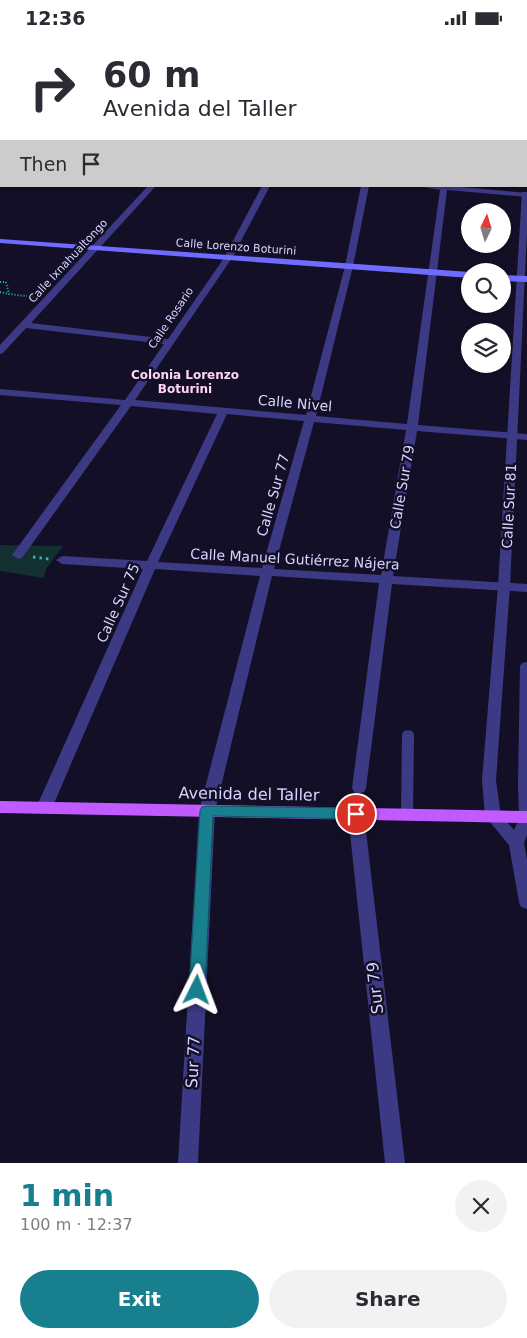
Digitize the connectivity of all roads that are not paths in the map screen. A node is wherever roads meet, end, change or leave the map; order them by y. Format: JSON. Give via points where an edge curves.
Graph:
{"nodes":[{"id":1,"x":151,"y":187,"type":"edge"},
{"id":2,"x":265,"y":187,"type":"edge"},
{"id":3,"x":365,"y":187,"type":"edge"},
{"id":4,"x":444,"y":187,"type":"edge"},
{"id":5,"x":526,"y":194,"type":"edge"},
{"id":6,"x":0,"y":241,"type":"edge"},
{"id":7,"x":94,"y":248,"type":"junction"},
{"id":8,"x":228,"y":258,"type":"junction"},
{"id":9,"x":349,"y":267,"type":"junction"},
{"id":10,"x":433,"y":273,"type":"junction"},
{"id":11,"x":461,"y":275,"type":"edge"},
{"id":12,"x":511,"y":278,"type":"edge"},
{"id":13,"x":524,"y":279,"type":"edge"},
{"id":14,"x":24,"y":325,"type":"junction"},
{"id":15,"x":170,"y":342,"type":"junction"},
{"id":16,"x":0,"y":351,"type":"edge"},
{"id":17,"x":0,"y":392,"type":"edge"},
{"id":18,"x":128,"y":403,"type":"junction"},
{"id":19,"x":223,"y":411,"type":"junction"},
{"id":20,"x":310,"y":418,"type":"junction"},
{"id":21,"x":412,"y":427,"type":"junction"},
{"id":22,"x":513,"y":436,"type":"junction"},
{"id":23,"x":527,"y":437,"type":"edge"},
{"id":24,"x":18,"y":555,"type":"dead end"},
{"id":25,"x":62,"y":560,"type":"dead end"},
{"id":26,"x":150,"y":567,"type":"junction"},
{"id":27,"x":266,"y":573,"type":"junction"},
{"id":28,"x":386,"y":579,"type":"junction"},
{"id":29,"x":504,"y":586,"type":"junction"},
{"id":30,"x":527,"y":588,"type":"edge"},
{"id":31,"x":527,"y":666,"type":"edge"},
{"id":32,"x":408,"y":734,"type":"dead end"},
{"id":33,"x":360,"y":788,"type":"dead end"},
{"id":34,"x":0,"y":807,"type":"edge"},
{"id":35,"x":44,"y":808,"type":"junction"},
{"id":36,"x":207,"y":811,"type":"junction"},
{"id":37,"x":356,"y":814,"type":"junction"},
{"id":38,"x":407,"y":815,"type":"junction"},
{"id":39,"x":493,"y":816,"type":"junction"},
{"id":40,"x":527,"y":817,"type":"edge"},
{"id":41,"x":516,"y":843,"type":"junction"},
{"id":42,"x":527,"y":902,"type":"edge"},
{"id":43,"x":188,"y":1163,"type":"edge"},
{"id":44,"x":395,"y":1163,"type":"edge"}],
"edges":[{"from":1,"to":7,"type":"street","name":"Calle Ixnahualtongo"},
{"from":2,"to":8,"type":"street","name":"Calle Rosario"},
{"from":3,"to":9,"type":"street","name":"Calle Sur 77"},
{"from":4,"to":5,"type":"street"},
{"from":4,"to":10,"type":"street","name":"Calle Sur 79"},
{"from":5,"to":13,"type":"street","name":"Calle Sur 81"},
{"from":6,"to":7,"type":"main road","name":"Calle Lorenzo Boturini"},
{"from":7,"to":8,"type":"main road","name":"Calle Lorenzo Boturini"},
{"from":7,"to":14,"type":"street","name":"Calle Ixnahualtongo"},
{"from":8,"to":9,"type":"main road","name":"Calle Lorenzo Boturini"},
{"from":8,"to":15,"type":"street","name":"Calle Rosario"},
{"from":9,"to":10,"type":"main road","name":"Calle Lorenzo Boturini"},
{"from":9,"to":20,"type":"street","name":"Calle Sur 77"},
{"from":10,"to":11,"type":"main road","name":"Calle Lorenzo Boturini"},
{"from":10,"to":21,"type":"street","name":"Calle Sur 79"},
{"from":12,"to":13,"type":"main road"},
{"from":13,"to":22,"type":"street","name":"Calle Sur 81"},
{"from":14,"to":15,"type":"street"},
{"from":14,"to":16,"type":"street","name":"Calle Ixnahualtongo"},
{"from":15,"to":18,"type":"street","name":"Calle Rosario"},
{"from":17,"to":18,"type":"street","name":"Calle Nivel"},
{"from":18,"to":19,"type":"street","name":"Calle Nivel"},
{"from":18,"to":24,"type":"street","name":"Calle Rosario"},
{"from":19,"to":20,"type":"street","name":"Calle Nivel"},
{"from":19,"to":26,"type":"street","name":"Calle Sur 75"},
{"from":20,"to":21,"type":"street","name":"Calle Nivel"},
{"from":20,"to":27,"type":"street","name":"Calle Sur 77"},
{"from":21,"to":22,"type":"street","name":"Calle Nivel"},
{"from":21,"to":28,"type":"street","name":"Calle Sur 79"},
{"from":22,"to":23,"type":"street","name":"Calle Nivel"},
{"from":22,"to":29,"type":"street","name":"Calle Sur 81"},
{"from":25,"to":26,"type":"street","name":"Calle Manuel Gutiérrez Nájera"},
{"from":26,"to":27,"type":"street","name":"Calle Manuel Gutiérrez Nájera"},
{"from":26,"to":35,"type":"street","name":"Calle Sur 75"},
{"from":27,"to":28,"type":"street","name":"Calle Manuel Gutiérrez Nájera"},
{"from":27,"to":36,"type":"street","name":"Calle Sur 77"},
{"from":28,"to":29,"type":"street","name":"Calle Manuel Gutiérrez Nájera"},
{"from":28,"to":33,"type":"street","name":"Calle Sur 79"},
{"from":29,"to":30,"type":"street","name":"Calle Manuel Gutiérrez Nájera"},
{"from":29,"to":39,"type":"street","name":"Calle Sur 81","via":[[489,780]]},
{"from":31,"to":40,"type":"street"},
{"from":32,"to":38,"type":"lane"},
{"from":34,"to":35,"type":"main road","name":"Avenida del Taller"},
{"from":35,"to":36,"type":"main road","name":"Avenida del Taller"},
{"from":36,"to":37,"type":"main road","name":"Avenida del Taller"},
{"from":36,"to":43,"type":"street","name":"Sur 77"},
{"from":37,"to":38,"type":"main road","name":"Avenida del Taller"},
{"from":37,"to":44,"type":"street","name":"Sur 79"},
{"from":38,"to":39,"type":"main road","name":"Avenida del Taller"},
{"from":39,"to":40,"type":"main road","name":"Avenida del Taller"},
{"from":39,"to":41,"type":"street"},
{"from":40,"to":41,"type":"street"},
{"from":41,"to":42,"type":"street"}]}
